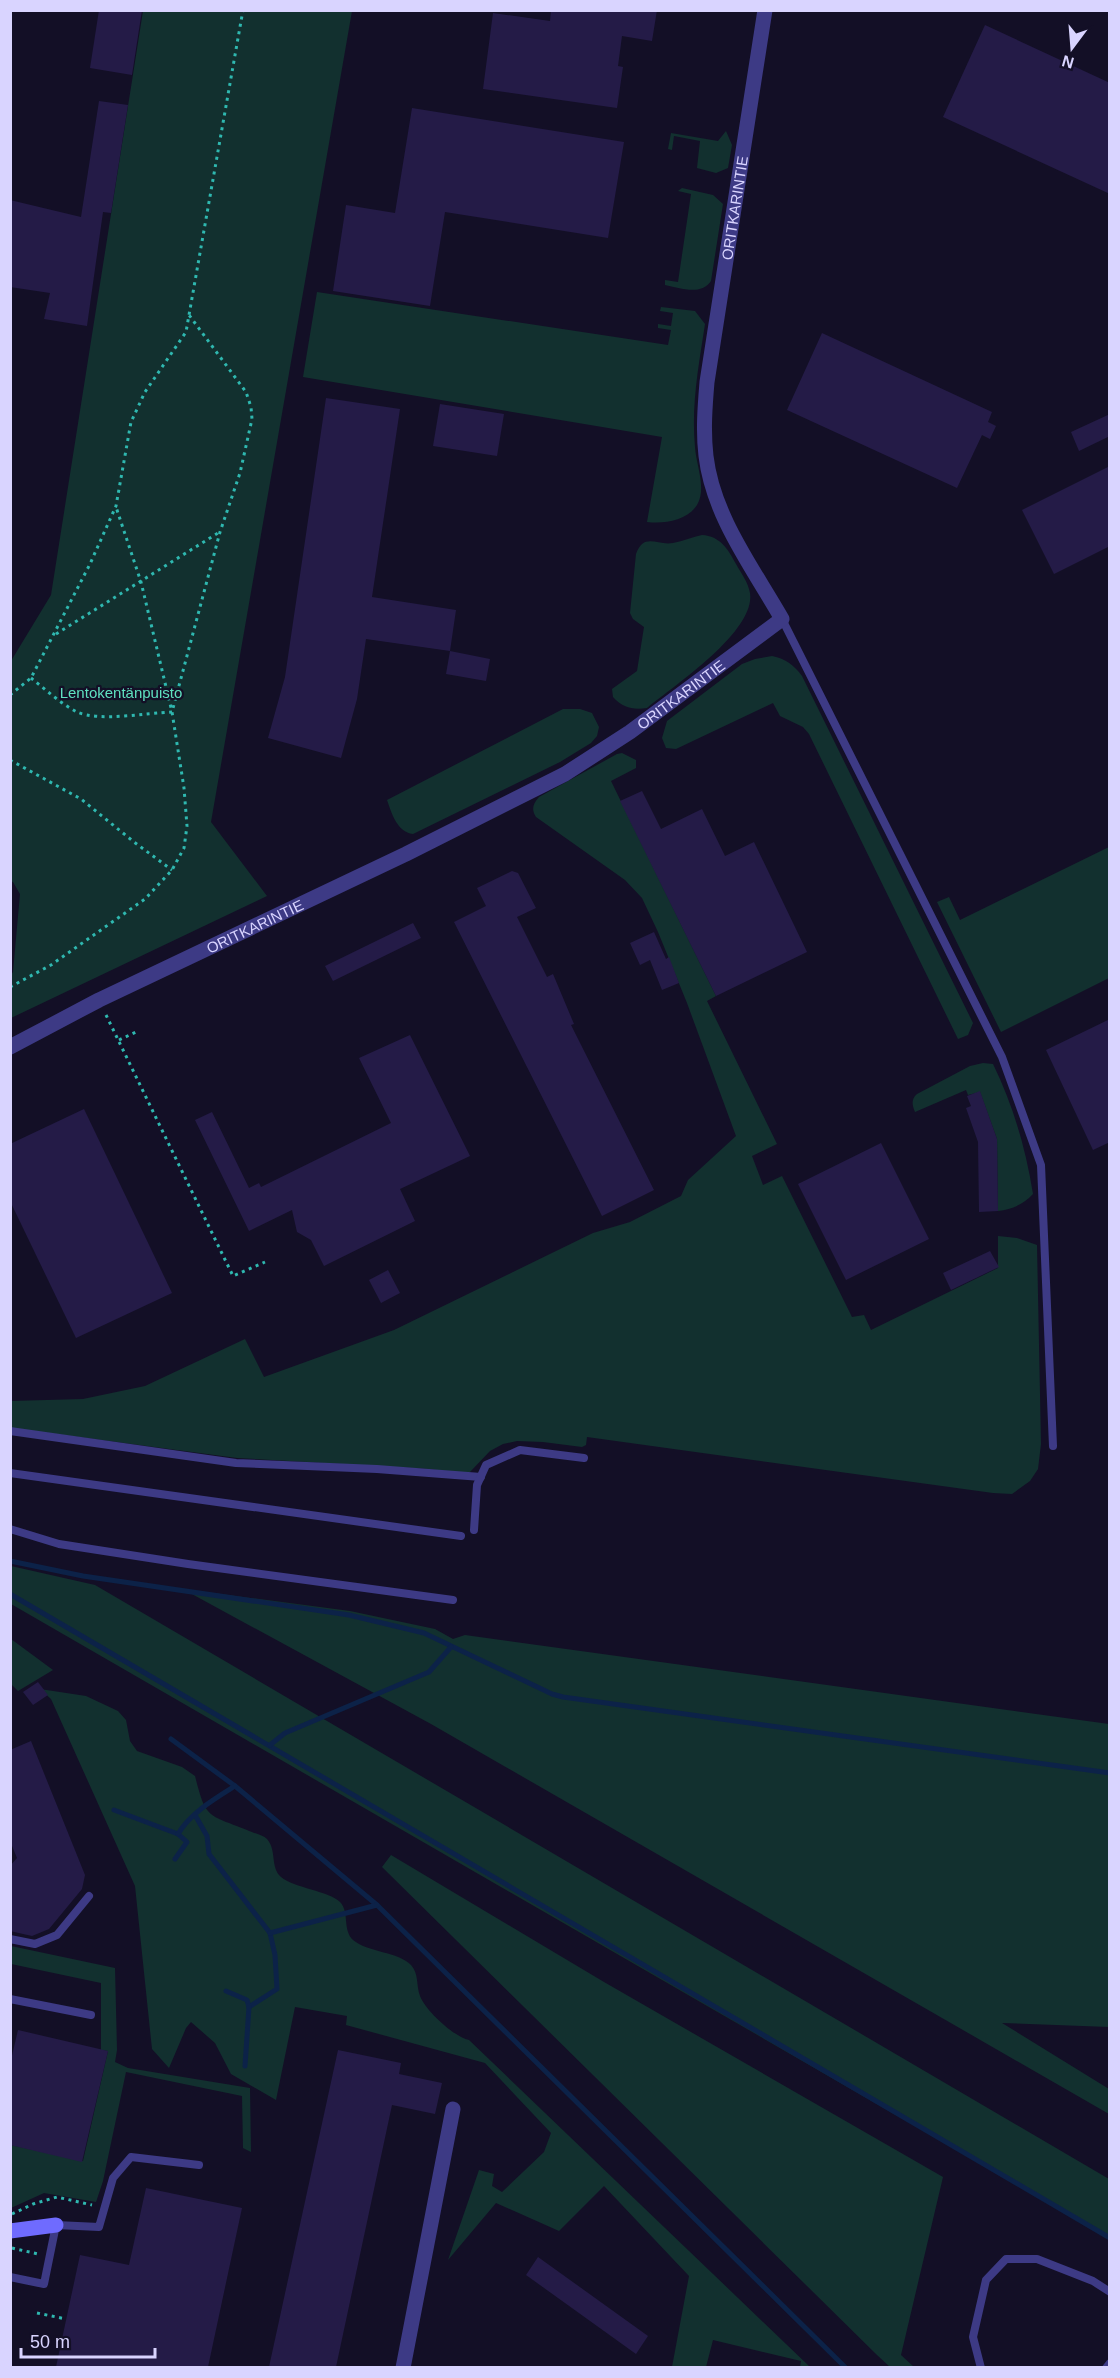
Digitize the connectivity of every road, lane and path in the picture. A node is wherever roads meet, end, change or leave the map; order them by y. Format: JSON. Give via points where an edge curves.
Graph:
{"nodes":[{"id":1,"x":243,"y":10,"type":"edge"},
{"id":2,"x":765,"y":10,"type":"edge"},
{"id":3,"x":189,"y":315,"type":"junction"},
{"id":4,"x":116,"y":506,"type":"junction"},
{"id":5,"x":220,"y":532,"type":"junction"},
{"id":6,"x":141,"y":582,"type":"junction"},
{"id":7,"x":782,"y":619,"type":"junction"},
{"id":8,"x":54,"y":635,"type":"junction"},
{"id":9,"x":31,"y":678,"type":"junction"},
{"id":10,"x":10,"y":695,"type":"edge"},
{"id":11,"x":172,"y":711,"type":"junction"},
{"id":12,"x":10,"y":760,"type":"edge"},
{"id":13,"x":172,"y":870,"type":"junction"},
{"id":14,"x":10,"y":987,"type":"edge"},
{"id":15,"x":99,"y":1000,"type":"junction"},
{"id":16,"x":138,"y":1031,"type":"dead end"},
{"id":17,"x":119,"y":1040,"type":"junction"},
{"id":18,"x":10,"y":1047,"type":"edge"},
{"id":19,"x":265,"y":1262,"type":"dead end"},
{"id":20,"x":10,"y":1431,"type":"edge"},
{"id":21,"x":1053,"y":1446,"type":"dead end"},
{"id":22,"x":584,"y":1458,"type":"dead end"},
{"id":23,"x":10,"y":1473,"type":"edge"},
{"id":24,"x":481,"y":1477,"type":"junction"},
{"id":25,"x":10,"y":1530,"type":"edge"},
{"id":26,"x":474,"y":1530,"type":"dead end"},
{"id":27,"x":461,"y":1536,"type":"dead end"},
{"id":28,"x":453,"y":1600,"type":"dead end"},
{"id":29,"x":89,"y":1896,"type":"dead end"},
{"id":30,"x":10,"y":1938,"type":"edge"},
{"id":31,"x":10,"y":2000,"type":"edge"},
{"id":32,"x":91,"y":2016,"type":"dead end"},
{"id":33,"x":453,"y":2109,"type":"dead end"},
{"id":34,"x":199,"y":2165,"type":"dead end"},
{"id":35,"x":105,"y":2208,"type":"junction"},
{"id":36,"x":10,"y":2214,"type":"edge"},
{"id":37,"x":56,"y":2225,"type":"junction"},
{"id":38,"x":10,"y":2231,"type":"edge"},
{"id":39,"x":10,"y":2247,"type":"edge"},
{"id":40,"x":49,"y":2256,"type":"junction"},
{"id":41,"x":10,"y":2277,"type":"edge"},
{"id":42,"x":1110,"y":2292,"type":"edge"},
{"id":43,"x":37,"y":2313,"type":"dead end"},
{"id":44,"x":66,"y":2319,"type":"dead end"},
{"id":45,"x":1110,"y":2363,"type":"edge"},
{"id":46,"x":403,"y":2367,"type":"edge"},
{"id":47,"x":981,"y":2367,"type":"edge"},
{"id":48,"x":1106,"y":2367,"type":"edge"}],
"edges":[{"from":1,"to":3,"type":"path"},
{"from":2,"to":7,"type":"street","name":"ORITKARINTIE","via":[[707,382],[705,432],[711,479],[722,513]]},
{"from":3,"to":4,"type":"path","via":[[186,332],[145,392],[131,422]]},
{"from":3,"to":5,"type":"path","via":[[246,392],[251,407],[240,473]]},
{"from":4,"to":6,"type":"path"},
{"from":4,"to":8,"type":"path"},
{"from":5,"to":6,"type":"path"},
{"from":5,"to":11,"type":"path"},
{"from":6,"to":8,"type":"path"},
{"from":6,"to":11,"type":"path"},
{"from":7,"to":15,"type":"street","name":"ORITKARINTIE","via":[[630,732],[565,774]]},
{"from":7,"to":21,"type":"lane","via":[[1002,1058],[1041,1165]]},
{"from":8,"to":9,"type":"path"},
{"from":9,"to":10,"type":"path"},
{"from":9,"to":11,"type":"path","via":[[87,715]]},
{"from":11,"to":13,"type":"path","via":[[187,826],[184,848]]},
{"from":12,"to":13,"type":"path","via":[[81,799]]},
{"from":13,"to":14,"type":"path","via":[[145,899],[51,965]]},
{"from":15,"to":17,"type":"path"},
{"from":15,"to":18,"type":"street","name":"ORITKARINTIE"},
{"from":16,"to":17,"type":"path"},
{"from":17,"to":19,"type":"path","via":[[233,1276]]},
{"from":20,"to":24,"type":"lane","via":[[236,1463]]},
{"from":22,"to":24,"type":"lane","via":[[520,1450],[486,1465]]},
{"from":23,"to":27,"type":"lane"},
{"from":24,"to":26,"type":"lane"},
{"from":25,"to":28,"type":"lane","via":[[59,1544]]},
{"from":29,"to":30,"type":"lane","via":[[57,1935],[35,1944]]},
{"from":31,"to":32,"type":"lane"},
{"from":33,"to":46,"type":"street"},
{"from":34,"to":35,"type":"lane","via":[[131,2157],[113,2178]]},
{"from":35,"to":36,"type":"path","via":[[57,2197]]},
{"from":35,"to":37,"type":"lane","via":[[99,2227]]},
{"from":37,"to":38,"type":"street"},
{"from":37,"to":40,"type":"lane"},
{"from":39,"to":40,"type":"path"},
{"from":40,"to":41,"type":"lane","via":[[44,2284]]},
{"from":42,"to":47,"type":"lane","via":[[1093,2281],[1037,2259],[1006,2259],[986,2280],[973,2337]]},
{"from":43,"to":44,"type":"path"},
{"from":45,"to":48,"type":"lane"}]}
